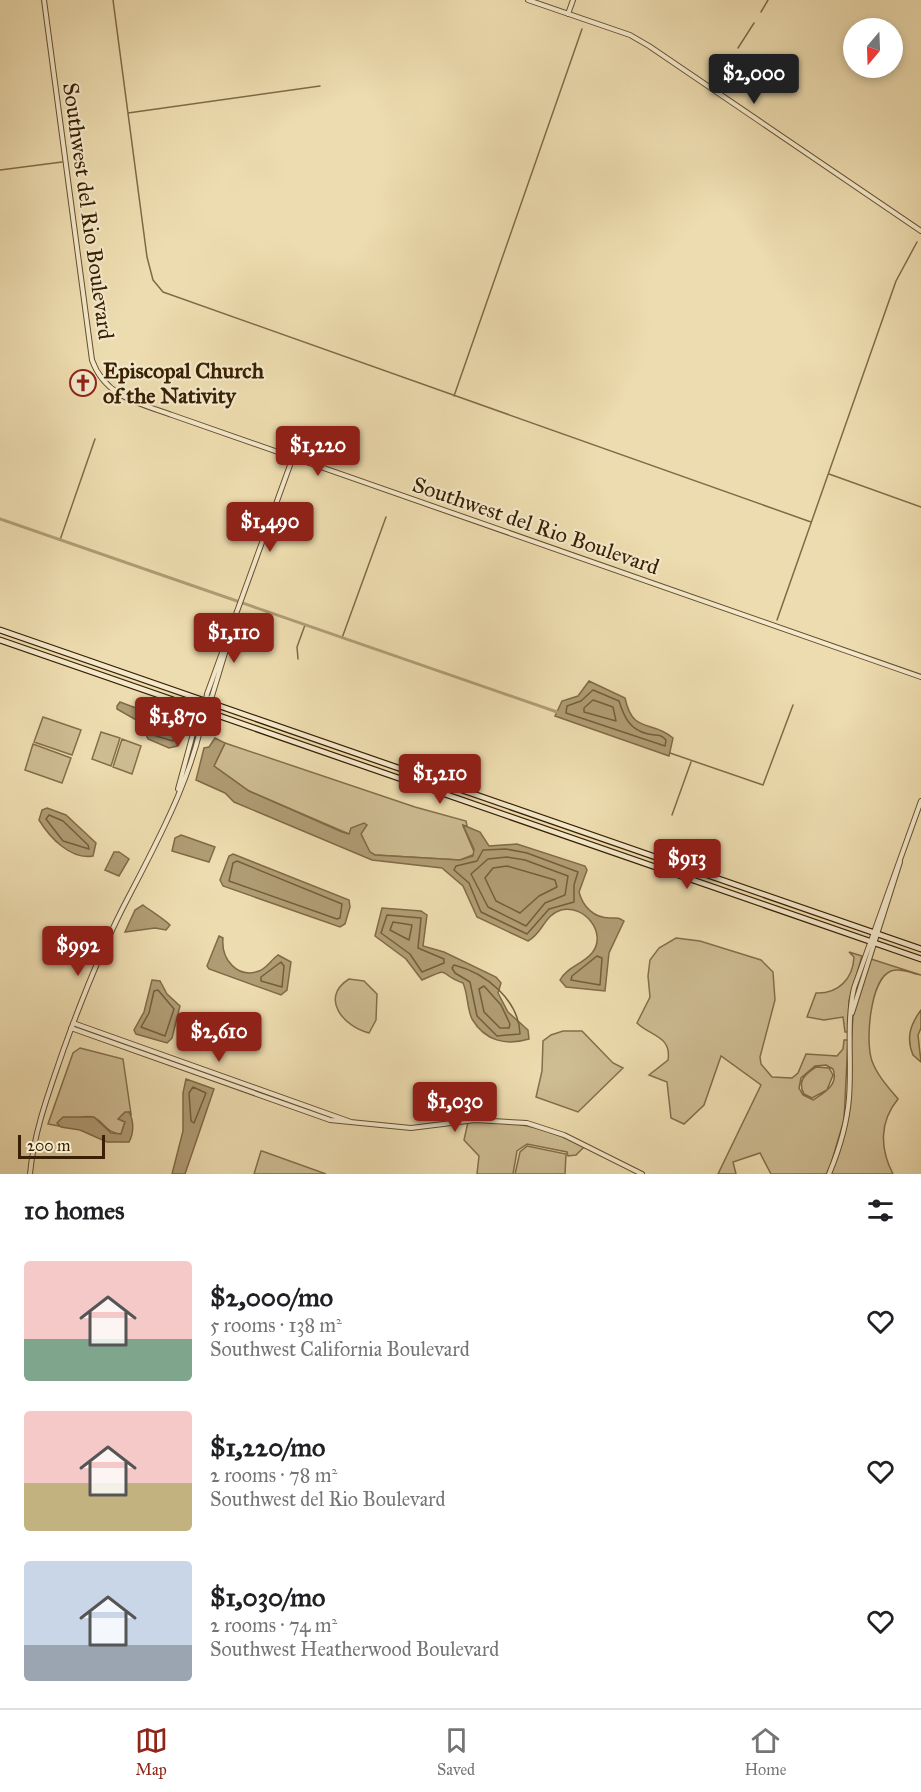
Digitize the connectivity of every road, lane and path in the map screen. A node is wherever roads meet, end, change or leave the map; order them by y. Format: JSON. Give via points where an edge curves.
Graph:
{"nodes":[{"id":1,"x":44,"y":0,"type":"edge"},
{"id":2,"x":528,"y":0,"type":"edge"},
{"id":3,"x":573,"y":0,"type":"edge"},
{"id":4,"x":568,"y":14,"type":"junction"},
{"id":5,"x":921,"y":231,"type":"edge"},
{"id":6,"x":293,"y":457,"type":"junction"},
{"id":7,"x":0,"y":630,"type":"edge"},
{"id":8,"x":0,"y":640,"type":"edge"},
{"id":9,"x":921,"y":678,"type":"edge"},
{"id":10,"x":206,"y":703,"type":"junction"},
{"id":11,"x":203,"y":712,"type":"junction"},
{"id":12,"x":921,"y":801,"type":"edge"},
{"id":13,"x":876,"y":933,"type":"junction"},
{"id":14,"x":872,"y":942,"type":"junction"},
{"id":15,"x":921,"y":949,"type":"edge"},
{"id":16,"x":921,"y":959,"type":"edge"},
{"id":17,"x":73,"y":1023,"type":"junction"},
{"id":18,"x":71,"y":1028,"type":"junction"},
{"id":19,"x":357,"y":1124,"type":"junction"},
{"id":20,"x":30,"y":1174,"type":"edge"},
{"id":21,"x":642,"y":1174,"type":"edge"},
{"id":22,"x":829,"y":1174,"type":"edge"}],
"edges":[{"from":1,"to":6,"type":"street","name":"Southwest del Rio Boulevard","via":[[95,369],[105,384],[124,398]]},
{"from":2,"to":4,"type":"street"},
{"from":3,"to":4,"type":"street"},
{"from":4,"to":5,"type":"street","via":[[630,35],[649,46]]},
{"from":6,"to":9,"type":"street","name":"Southwest del Rio Boulevard"},
{"from":6,"to":10,"type":"street"},
{"from":7,"to":10,"type":"main road"},
{"from":8,"to":11,"type":"main road"},
{"from":10,"to":11,"type":"street"},
{"from":10,"to":13,"type":"main road"},
{"from":11,"to":14,"type":"main road"},
{"from":11,"to":17,"type":"street","via":[[197,719],[176,796],[151,855],[96,962]]},
{"from":12,"to":13,"type":"street"},
{"from":13,"to":14,"type":"street"},
{"from":13,"to":15,"type":"main road"},
{"from":14,"to":16,"type":"main road"},
{"from":14,"to":22,"type":"street","via":[[854,988],[849,1099]]},
{"from":17,"to":18,"type":"street"},
{"from":17,"to":19,"type":"street"},
{"from":18,"to":19,"type":"street","via":[[330,1120]]},
{"from":18,"to":20,"type":"street","via":[[42,1113]]},
{"from":19,"to":21,"type":"street","via":[[411,1128],[475,1120],[527,1123],[564,1135]]}]}
